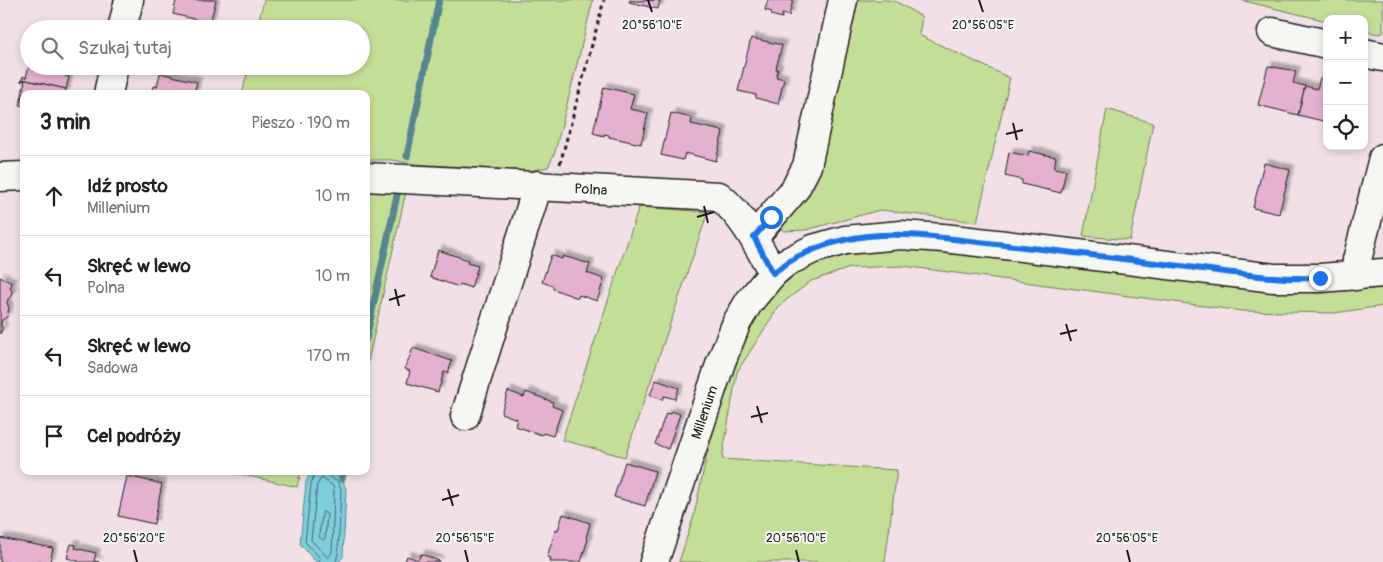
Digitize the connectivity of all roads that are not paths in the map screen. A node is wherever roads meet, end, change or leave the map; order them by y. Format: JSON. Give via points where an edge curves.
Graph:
{"nodes":[{"id":1,"x":129,"y":0,"type":"edge"},
{"id":2,"x":843,"y":0,"type":"edge"},
{"id":3,"x":124,"y":20,"type":"edge"},
{"id":4,"x":1272,"y":32,"type":"dead end"},
{"id":5,"x":1323,"y":43,"type":"edge"},
{"id":6,"x":1368,"y":54,"type":"edge"},
{"id":7,"x":1383,"y":57,"type":"edge"},
{"id":8,"x":112,"y":75,"type":"edge"},
{"id":9,"x":109,"y":90,"type":"edge"},
{"id":10,"x":1383,"y":158,"type":"edge"},
{"id":11,"x":20,"y":176,"type":"edge"},
{"id":12,"x":0,"y":177,"type":"edge"},
{"id":13,"x":370,"y":177,"type":"edge"},
{"id":14,"x":546,"y":186,"type":"junction"},
{"id":15,"x":754,"y":237,"type":"junction"},
{"id":16,"x":773,"y":273,"type":"junction"},
{"id":17,"x":1383,"y":273,"type":"edge"},
{"id":18,"x":1356,"y":276,"type":"junction"},
{"id":19,"x":465,"y":416,"type":"dead end"},
{"id":20,"x":654,"y":562,"type":"edge"}],
"edges":[{"from":1,"to":3,"type":"street"},
{"from":2,"to":15,"type":"street","via":[[807,166],[795,189]]},
{"from":4,"to":5,"type":"street"},
{"from":6,"to":7,"type":"street"},
{"from":8,"to":9,"type":"street"},
{"from":10,"to":18,"type":"street","via":[[1357,260]]},
{"from":11,"to":12,"type":"street"},
{"from":13,"to":14,"type":"street","name":"Polna"},
{"from":14,"to":15,"type":"street","name":"Polna","via":[[719,196],[732,207]]},
{"from":14,"to":19,"type":"street"},
{"from":15,"to":16,"type":"street","name":"Polna"},
{"from":16,"to":18,"type":"street","name":"Millenium","via":[[802,254],[829,244],[901,235],[1274,278]]},
{"from":16,"to":20,"type":"street","name":"Millenium","via":[[737,322]]},
{"from":17,"to":18,"type":"street","name":"Millenium"}]}
